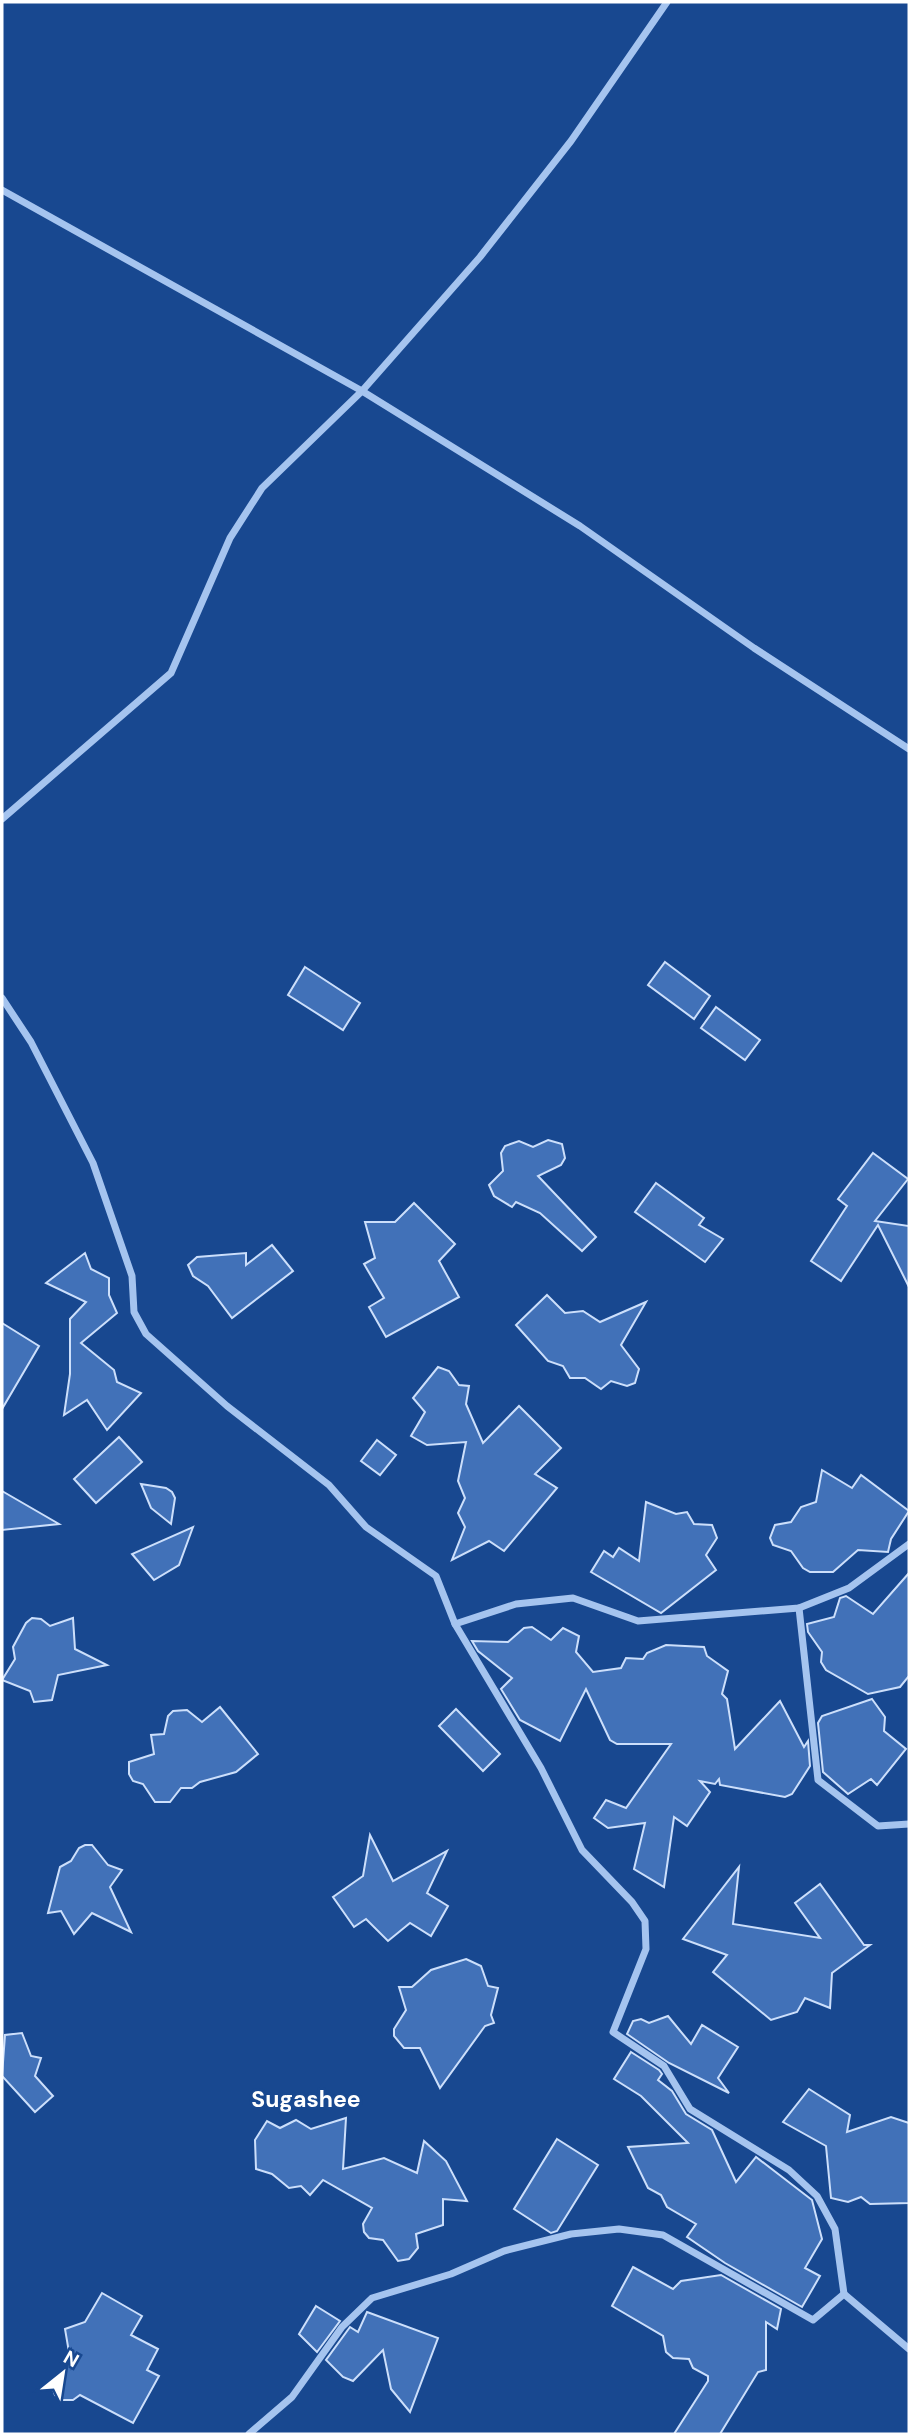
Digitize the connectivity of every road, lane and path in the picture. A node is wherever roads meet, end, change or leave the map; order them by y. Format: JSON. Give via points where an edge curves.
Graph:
{"nodes":[{"id":1,"x":667,"y":2,"type":"edge"},
{"id":2,"x":2,"y":190,"type":"edge"},
{"id":3,"x":362,"y":391,"type":"junction"},
{"id":4,"x":909,"y":749,"type":"edge"},
{"id":5,"x":2,"y":818,"type":"edge"},
{"id":6,"x":2,"y":998,"type":"edge"},
{"id":7,"x":909,"y":1544,"type":"edge"},
{"id":8,"x":799,"y":1608,"type":"junction"},
{"id":9,"x":454,"y":1624,"type":"junction"},
{"id":10,"x":909,"y":1824,"type":"edge"},
{"id":11,"x":844,"y":2294,"type":"junction"},
{"id":12,"x":909,"y":2349,"type":"edge"},
{"id":13,"x":249,"y":2434,"type":"edge"}],
"edges":[{"from":1,"to":3,"type":"street","via":[[572,141],[480,257]]},
{"from":2,"to":3,"type":"street"},
{"from":3,"to":4,"type":"street","via":[[580,526]]},
{"from":3,"to":5,"type":"street","via":[[262,488],[230,538],[171,673]]},
{"from":6,"to":9,"type":"street","via":[[31,1042],[93,1163],[132,1276],[134,1312],[146,1334],[227,1406],[329,1485],[366,1527],[436,1576]]},
{"from":7,"to":8,"type":"street","via":[[849,1588]]},
{"from":8,"to":9,"type":"street","via":[[638,1621],[573,1598],[516,1604]]},
{"from":8,"to":10,"type":"street","via":[[818,1780],[878,1826]]},
{"from":9,"to":11,"type":"street","via":[[541,1768],[582,1850],[645,1921],[646,1949],[613,2032],[664,2066],[690,2109],[789,2170],[817,2196],[835,2229]]},
{"from":11,"to":12,"type":"street"},
{"from":11,"to":13,"type":"street","via":[[813,2320],[663,2235],[619,2229],[571,2234],[504,2251],[450,2274],[372,2298],[342,2327],[292,2397]]}]}
